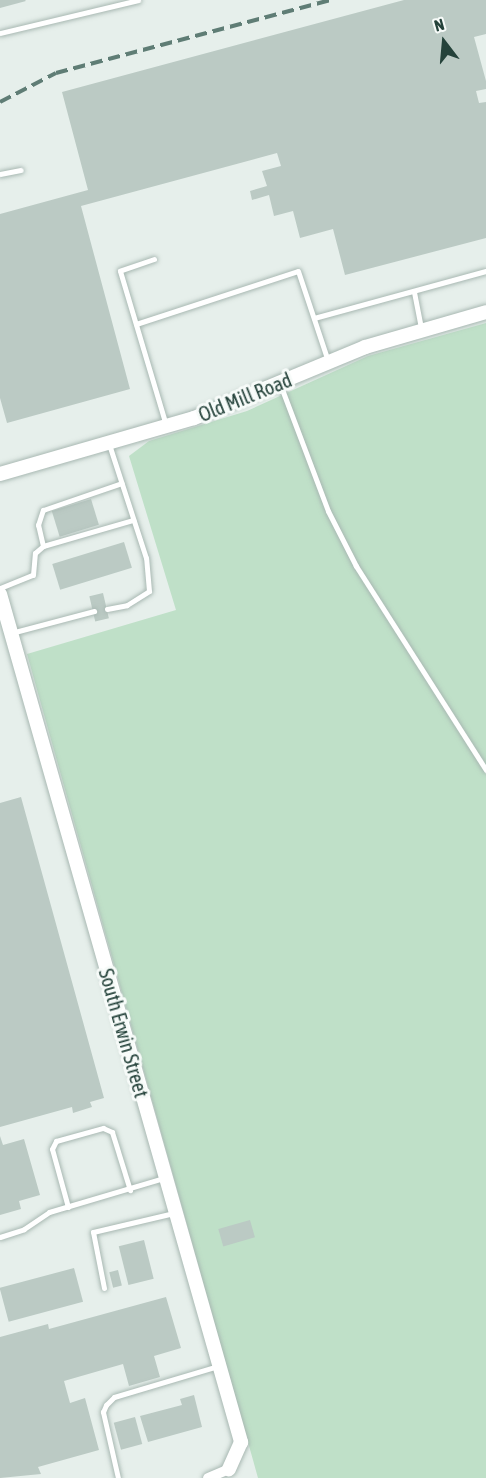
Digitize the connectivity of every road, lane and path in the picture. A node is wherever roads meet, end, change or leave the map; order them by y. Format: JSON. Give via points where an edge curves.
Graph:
{"nodes":[{"id":1,"x":138,"y":0,"type":"edge"},
{"id":2,"x":0,"y":33,"type":"edge"},
{"id":3,"x":21,"y":170,"type":"dead end"},
{"id":4,"x":0,"y":174,"type":"edge"},
{"id":5,"x":154,"y":259,"type":"dead end"},
{"id":6,"x":486,"y":271,"type":"edge"},
{"id":7,"x":414,"y":292,"type":"junction"},
{"id":8,"x":486,"y":312,"type":"edge"},
{"id":9,"x":314,"y":318,"type":"junction"},
{"id":10,"x":136,"y":324,"type":"junction"},
{"id":11,"x":421,"y":329,"type":"junction"},
{"id":12,"x":328,"y":362,"type":"junction"},
{"id":13,"x":280,"y":384,"type":"junction"},
{"id":14,"x":166,"y":427,"type":"junction"},
{"id":15,"x":109,"y":443,"type":"junction"},
{"id":16,"x":0,"y":474,"type":"edge"},
{"id":17,"x":122,"y":483,"type":"junction"},
{"id":18,"x":134,"y":520,"type":"junction"},
{"id":19,"x":44,"y":546,"type":"junction"},
{"id":20,"x":0,"y":588,"type":"edge"},
{"id":21,"x":0,"y":594,"type":"edge"},
{"id":22,"x":107,"y":609,"type":"dead end"},
{"id":23,"x":94,"y":611,"type":"dead end"},
{"id":24,"x":6,"y":627,"type":"edge"},
{"id":25,"x":486,"y":770,"type":"edge"},
{"id":26,"x":166,"y":1178,"type":"junction"},
{"id":27,"x":130,"y":1190,"type":"junction"},
{"id":28,"x":68,"y":1207,"type":"junction"},
{"id":29,"x":176,"y":1213,"type":"junction"},
{"id":30,"x":0,"y":1237,"type":"edge"},
{"id":31,"x":104,"y":1288,"type":"dead end"},
{"id":32,"x":220,"y":1366,"type":"junction"},
{"id":33,"x":229,"y":1469,"type":"joint"},
{"id":34,"x":118,"y":1478,"type":"edge"},
{"id":35,"x":208,"y":1478,"type":"edge"}],
"edges":[{"from":1,"to":2,"type":"lane"},
{"from":3,"to":4,"type":"lane"},
{"from":5,"to":10,"type":"lane","via":[[120,271]]},
{"from":6,"to":7,"type":"lane"},
{"from":7,"to":9,"type":"lane"},
{"from":7,"to":11,"type":"lane"},
{"from":8,"to":11,"type":"street","name":"Old Mill Road"},
{"from":9,"to":10,"type":"lane","via":[[298,272]]},
{"from":9,"to":12,"type":"lane"},
{"from":10,"to":14,"type":"lane"},
{"from":11,"to":12,"type":"street","name":"Old Mill Road"},
{"from":12,"to":13,"type":"street","name":"Old Mill Road"},
{"from":13,"to":14,"type":"street","name":"Old Mill Road"},
{"from":13,"to":25,"type":"lane","via":[[328,512],[356,566]]},
{"from":14,"to":15,"type":"street","name":"Old Mill Road"},
{"from":15,"to":16,"type":"street","name":"Old Mill Road"},
{"from":15,"to":17,"type":"lane"},
{"from":17,"to":18,"type":"lane"},
{"from":17,"to":19,"type":"lane","via":[[43,510],[39,525]]},
{"from":18,"to":19,"type":"lane"},
{"from":18,"to":22,"type":"lane","via":[[146,558],[149,591],[127,605]]},
{"from":19,"to":20,"type":"lane","via":[[35,552],[33,575]]},
{"from":21,"to":24,"type":"street","name":"South Erwin Street"},
{"from":23,"to":24,"type":"lane"},
{"from":24,"to":26,"type":"street","name":"South Erwin Street"},
{"from":26,"to":27,"type":"lane"},
{"from":26,"to":29,"type":"street","name":"South Erwin Street"},
{"from":27,"to":28,"type":"lane"},
{"from":27,"to":28,"type":"lane","via":[[112,1132],[103,1128],[56,1141],[52,1149]]},
{"from":28,"to":30,"type":"lane"},
{"from":29,"to":31,"type":"lane","via":[[93,1232]]},
{"from":29,"to":32,"type":"street","name":"South Erwin Street"},
{"from":32,"to":33,"type":"street","name":"South Erwin Street","via":[[241,1442]]},
{"from":32,"to":34,"type":"lane","via":[[114,1397],[106,1405],[103,1412]]},
{"from":33,"to":35,"type":"street"}]}
